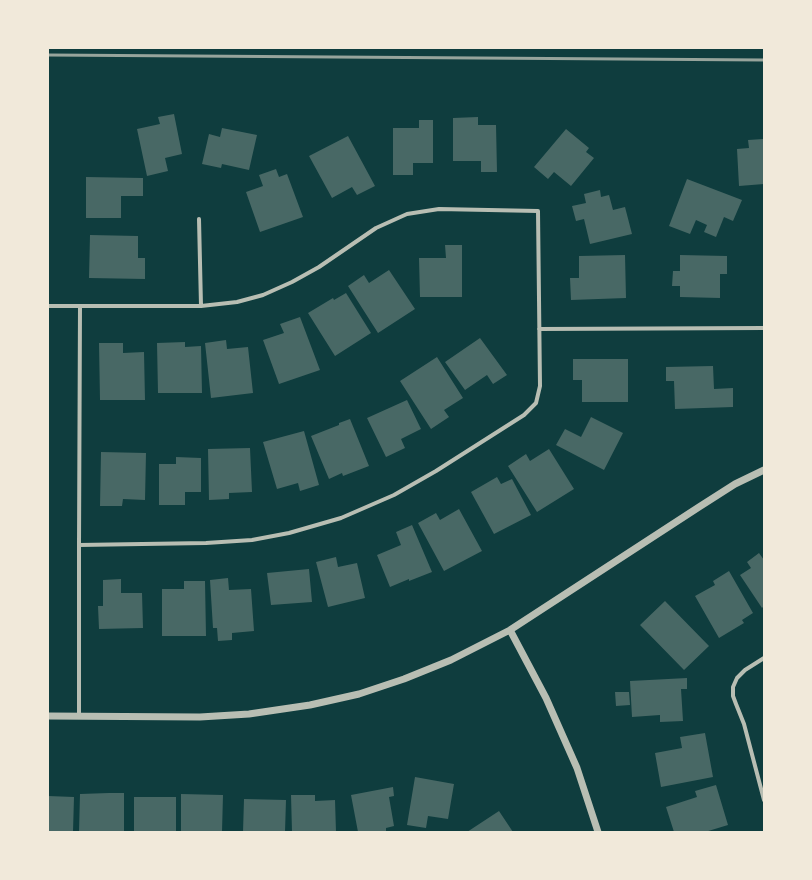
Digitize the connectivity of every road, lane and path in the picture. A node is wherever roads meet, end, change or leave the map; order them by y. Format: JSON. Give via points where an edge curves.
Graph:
{"nodes":[{"id":1,"x":199,"y":219,"type":"dead end"},
{"id":2,"x":48,"y":306,"type":"edge"},
{"id":3,"x":80,"y":306,"type":"junction"},
{"id":4,"x":201,"y":306,"type":"junction"},
{"id":5,"x":764,"y":328,"type":"edge"},
{"id":6,"x":539,"y":329,"type":"junction"},
{"id":7,"x":764,"y":470,"type":"edge"},
{"id":8,"x":79,"y":544,"type":"junction"},
{"id":9,"x":510,"y":630,"type":"junction"},
{"id":10,"x":764,"y":658,"type":"edge"},
{"id":11,"x":48,"y":716,"type":"edge"},
{"id":12,"x":79,"y":716,"type":"junction"},
{"id":13,"x":764,"y":800,"type":"edge"},
{"id":14,"x":598,"y":832,"type":"edge"}],
"edges":[{"from":1,"to":4,"type":"street"},
{"from":2,"to":3,"type":"street"},
{"from":3,"to":4,"type":"street"},
{"from":3,"to":8,"type":"street"},
{"from":4,"to":6,"type":"street","via":[[237,302],[263,295],[319,267],[376,228],[407,214],[439,209],[538,211]]},
{"from":5,"to":6,"type":"street"},
{"from":6,"to":8,"type":"street","via":[[540,386],[536,404],[524,415],[436,471],[394,494],[341,518],[289,533],[252,540]]},
{"from":7,"to":9,"type":"street","via":[[735,484]]},
{"from":8,"to":12,"type":"street"},
{"from":9,"to":12,"type":"street","via":[[451,660],[404,679],[359,694],[310,705],[200,718]]},
{"from":9,"to":14,"type":"street","via":[[546,698],[578,768]]},
{"from":10,"to":13,"type":"street","via":[[737,678],[733,687]]},
{"from":11,"to":12,"type":"street"}]}
